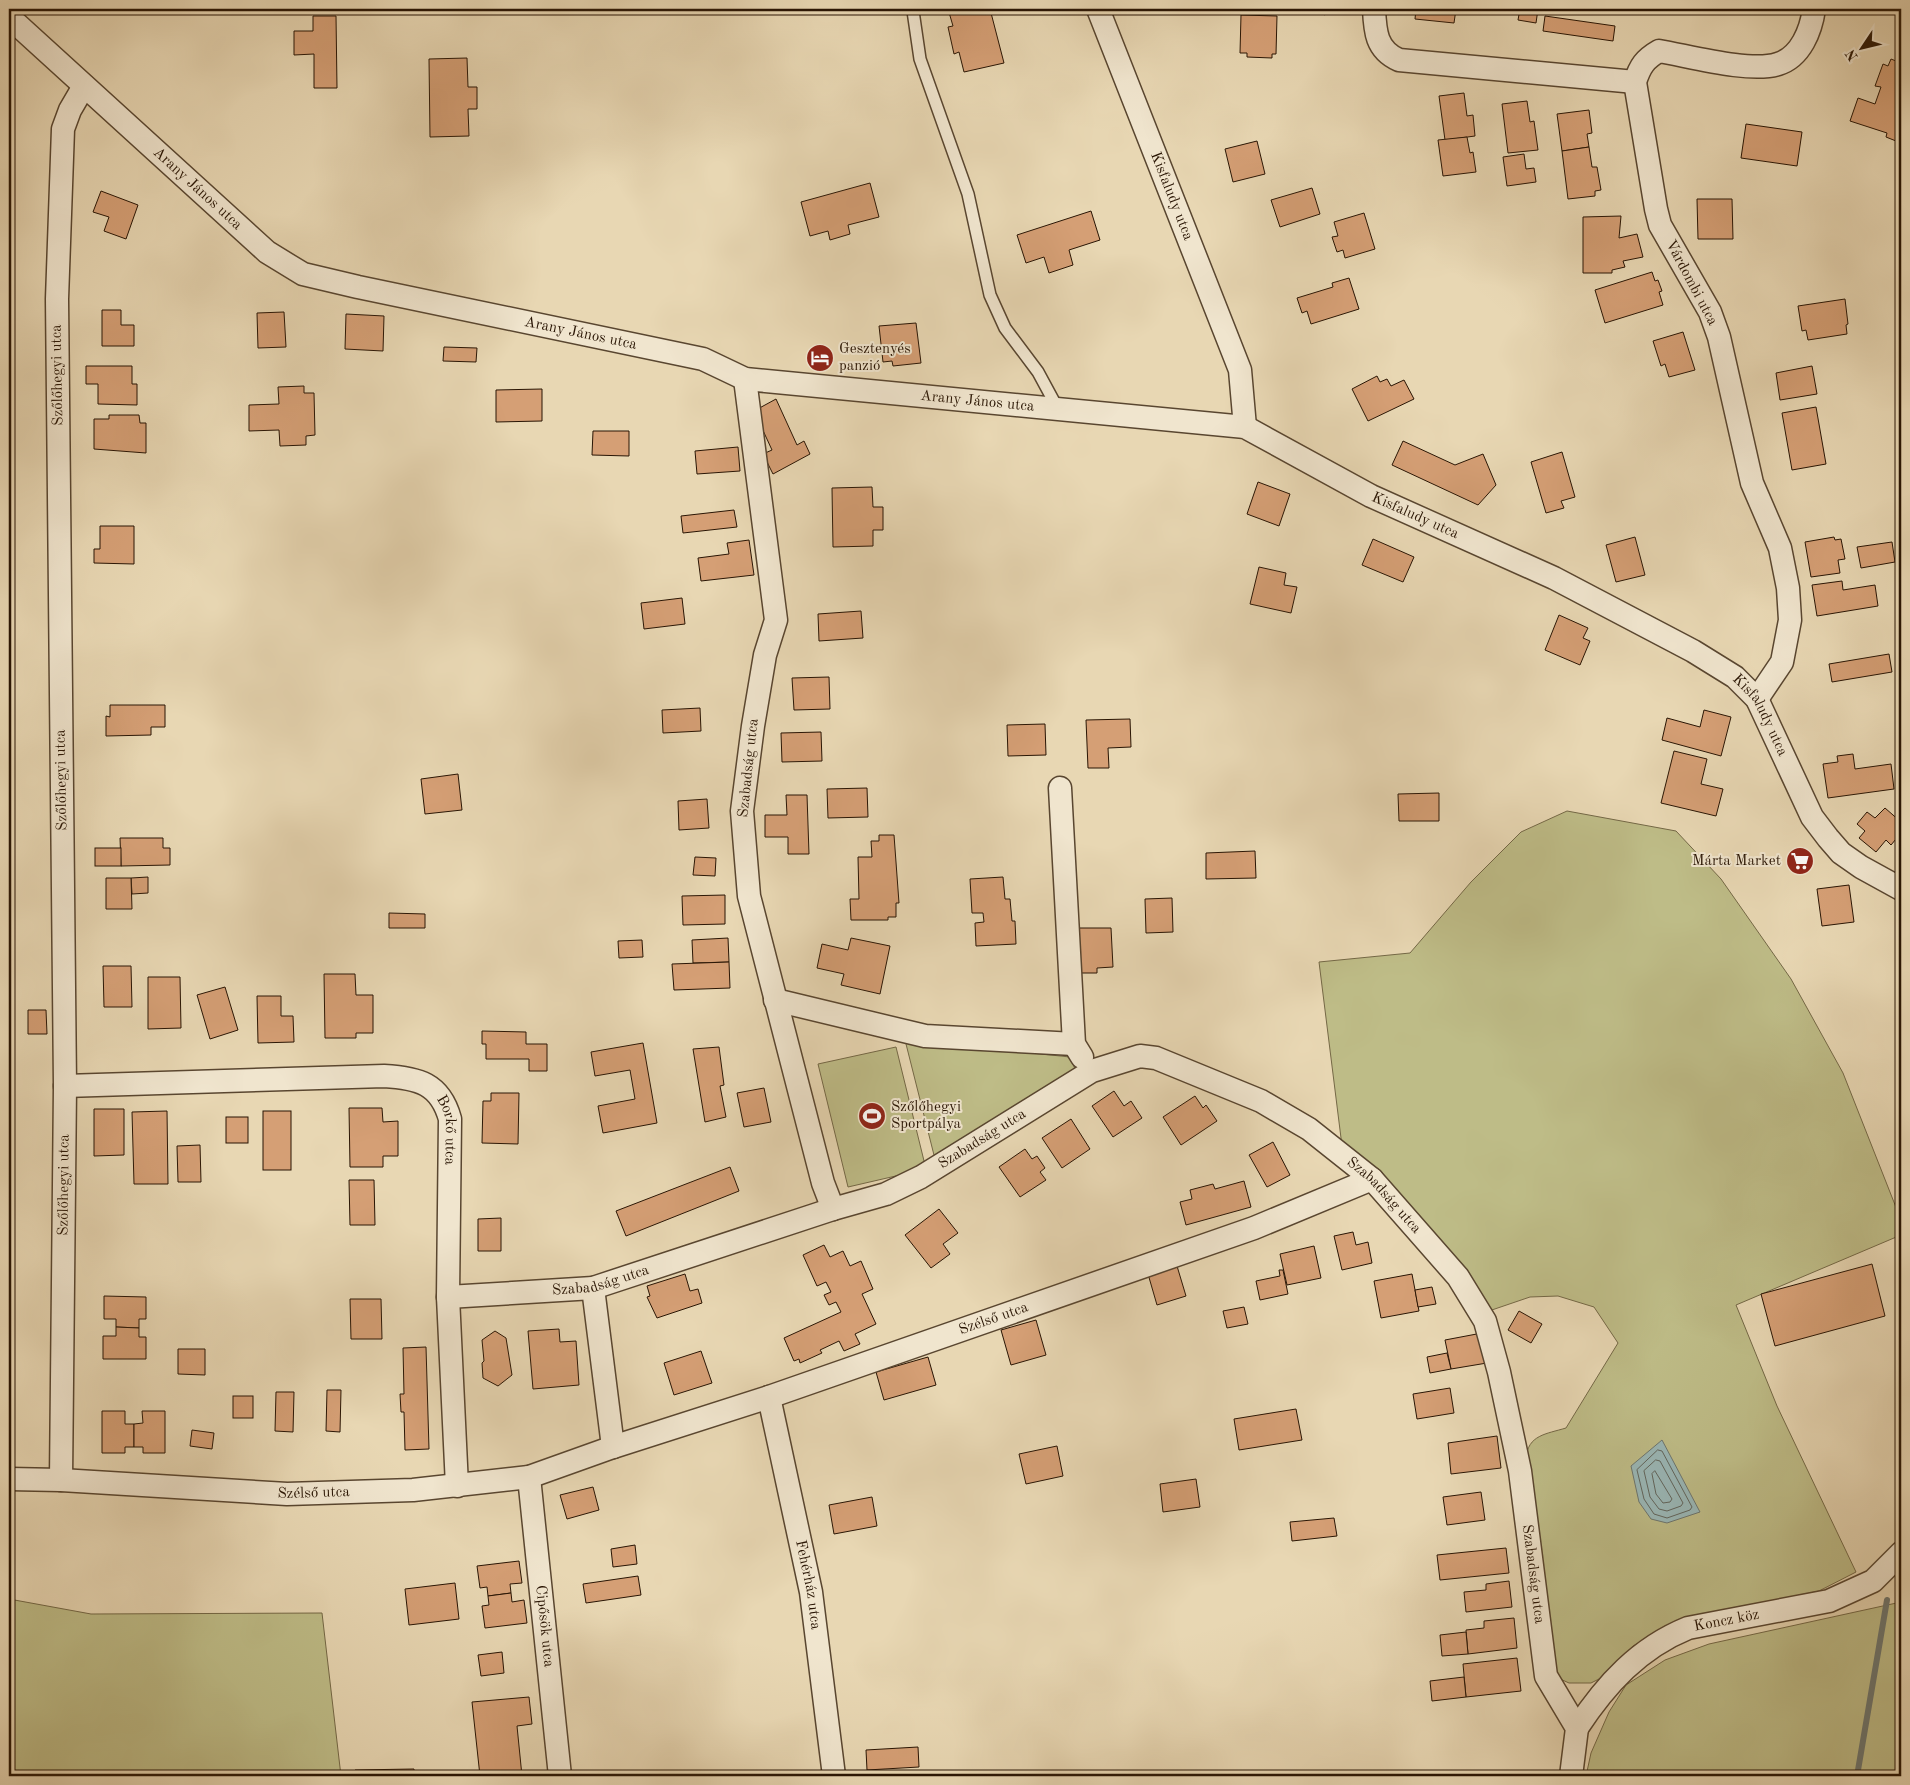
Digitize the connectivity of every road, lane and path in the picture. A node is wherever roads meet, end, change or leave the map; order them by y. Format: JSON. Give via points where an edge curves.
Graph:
{"nodes":[{"id":1,"x":1098,"y":9,"type":"edge"},
{"id":2,"x":1374,"y":9,"type":"edge"},
{"id":3,"x":1814,"y":9,"type":"edge"},
{"id":4,"x":913,"y":11,"type":"dead end"},
{"id":5,"x":9,"y":17,"type":"edge"},
{"id":6,"x":1635,"y":82,"type":"junction"},
{"id":7,"x":84,"y":86,"type":"junction"},
{"id":8,"x":745,"y":379,"type":"junction"},
{"id":9,"x":1058,"y":409,"type":"junction"},
{"id":10,"x":1245,"y":427,"type":"junction"},
{"id":11,"x":1757,"y":699,"type":"junction"},
{"id":12,"x":1060,"y":788,"type":"dead end"},
{"id":13,"x":1901,"y":889,"type":"edge"},
{"id":14,"x":775,"y":1000,"type":"junction"},
{"id":15,"x":1074,"y":1044,"type":"junction"},
{"id":16,"x":1092,"y":1070,"type":"junction"},
{"id":17,"x":66,"y":1086,"type":"junction"},
{"id":18,"x":1372,"y":1180,"type":"junction"},
{"id":19,"x":833,"y":1209,"type":"junction"},
{"id":20,"x":593,"y":1288,"type":"junction"},
{"id":21,"x":448,"y":1297,"type":"junction"},
{"id":22,"x":769,"y":1397,"type":"junction"},
{"id":23,"x":613,"y":1447,"type":"junction"},
{"id":24,"x":529,"y":1477,"type":"junction"},
{"id":25,"x":9,"y":1479,"type":"edge"},
{"id":26,"x":61,"y":1480,"type":"junction"},
{"id":27,"x":458,"y":1486,"type":"junction"},
{"id":28,"x":1901,"y":1553,"type":"edge"},
{"id":29,"x":1577,"y":1728,"type":"junction"},
{"id":30,"x":560,"y":1776,"type":"edge"},
{"id":31,"x":834,"y":1776,"type":"edge"},
{"id":32,"x":1571,"y":1776,"type":"edge"}],
"edges":[{"from":1,"to":10,"type":"street","name":"Kisfaludy utca","via":[[1240,370]]},
{"from":2,"to":6,"type":"street","via":[[1379,44],[1386,53],[1399,60]]},
{"from":3,"to":6,"type":"street","via":[[1797,52],[1779,64],[1753,67],[1659,51],[1640,66]]},
{"from":4,"to":9,"type":"lane","via":[[920,58],[968,194],[990,295],[1005,328],[1038,372]]},
{"from":5,"to":7,"type":"street","name":"Arany János utca"},
{"from":6,"to":11,"type":"street","name":"Várdombi utca","via":[[1660,225],[1710,312],[1719,337],[1752,483],[1780,548],[1788,588],[1790,620],[1782,662]]},
{"from":7,"to":8,"type":"street","name":"Arany János utca","via":[[267,252],[304,274],[703,359]]},
{"from":7,"to":17,"type":"street","name":"Szőlőhegyi utca","via":[[63,129],[57,299]]},
{"from":8,"to":9,"type":"street","name":"Arany János utca"},
{"from":8,"to":14,"type":"street","name":"Szabadság utca","via":[[776,620],[763,664],[742,811],[749,896]]},
{"from":9,"to":10,"type":"street","name":"Arany János utca"},
{"from":10,"to":11,"type":"street","name":"Kisfaludy utca","via":[[1371,496],[1554,578],[1693,651],[1734,677]]},
{"from":11,"to":13,"type":"street","name":"Kisfaludy utca","via":[[1812,817],[1841,853]]},
{"from":12,"to":15,"type":"street"},
{"from":14,"to":15,"type":"street","via":[[926,1036]]},
{"from":14,"to":19,"type":"street","name":"Szabadság utca","via":[[823,1183]]},
{"from":15,"to":16,"type":"street"},
{"from":16,"to":18,"type":"street","name":"Szabadság utca","via":[[1140,1056],[1156,1058],[1261,1101],[1310,1129]]},
{"from":16,"to":19,"type":"street","name":"Szabadság utca","via":[[921,1177],[886,1194]]},
{"from":17,"to":21,"type":"street","name":"Borkő utca","via":[[384,1076],[411,1077],[435,1090],[445,1102],[450,1119]]},
{"from":17,"to":26,"type":"street","name":"Szőlőhegyi utca"},
{"from":18,"to":22,"type":"street","name":"Szélső utca","via":[[1254,1228]]},
{"from":18,"to":29,"type":"street","name":"Szabadság utca","via":[[1458,1277],[1485,1321],[1520,1470],[1546,1676]]},
{"from":19,"to":20,"type":"street","name":"Szabadság utca"},
{"from":20,"to":21,"type":"street","name":"Szabadság utca"},
{"from":20,"to":23,"type":"street"},
{"from":21,"to":27,"type":"street","name":"Borkő utca"},
{"from":22,"to":23,"type":"street","name":"Szélső utca"},
{"from":22,"to":31,"type":"street","name":"Fehérház utca","via":[[811,1592]]},
{"from":23,"to":24,"type":"street","name":"Szélső utca"},
{"from":24,"to":27,"type":"street","name":"Szélső utca"},
{"from":24,"to":30,"type":"street","name":"Cipősök utca"},
{"from":25,"to":26,"type":"street","name":"Szélső utca"},
{"from":26,"to":27,"type":"street","name":"Szélső utca","via":[[287,1494]]},
{"from":28,"to":29,"type":"street","name":"Koncz köz","via":[[1873,1581],[1829,1601],[1688,1628],[1668,1636],[1621,1670]]},
{"from":29,"to":32,"type":"street"}]}
